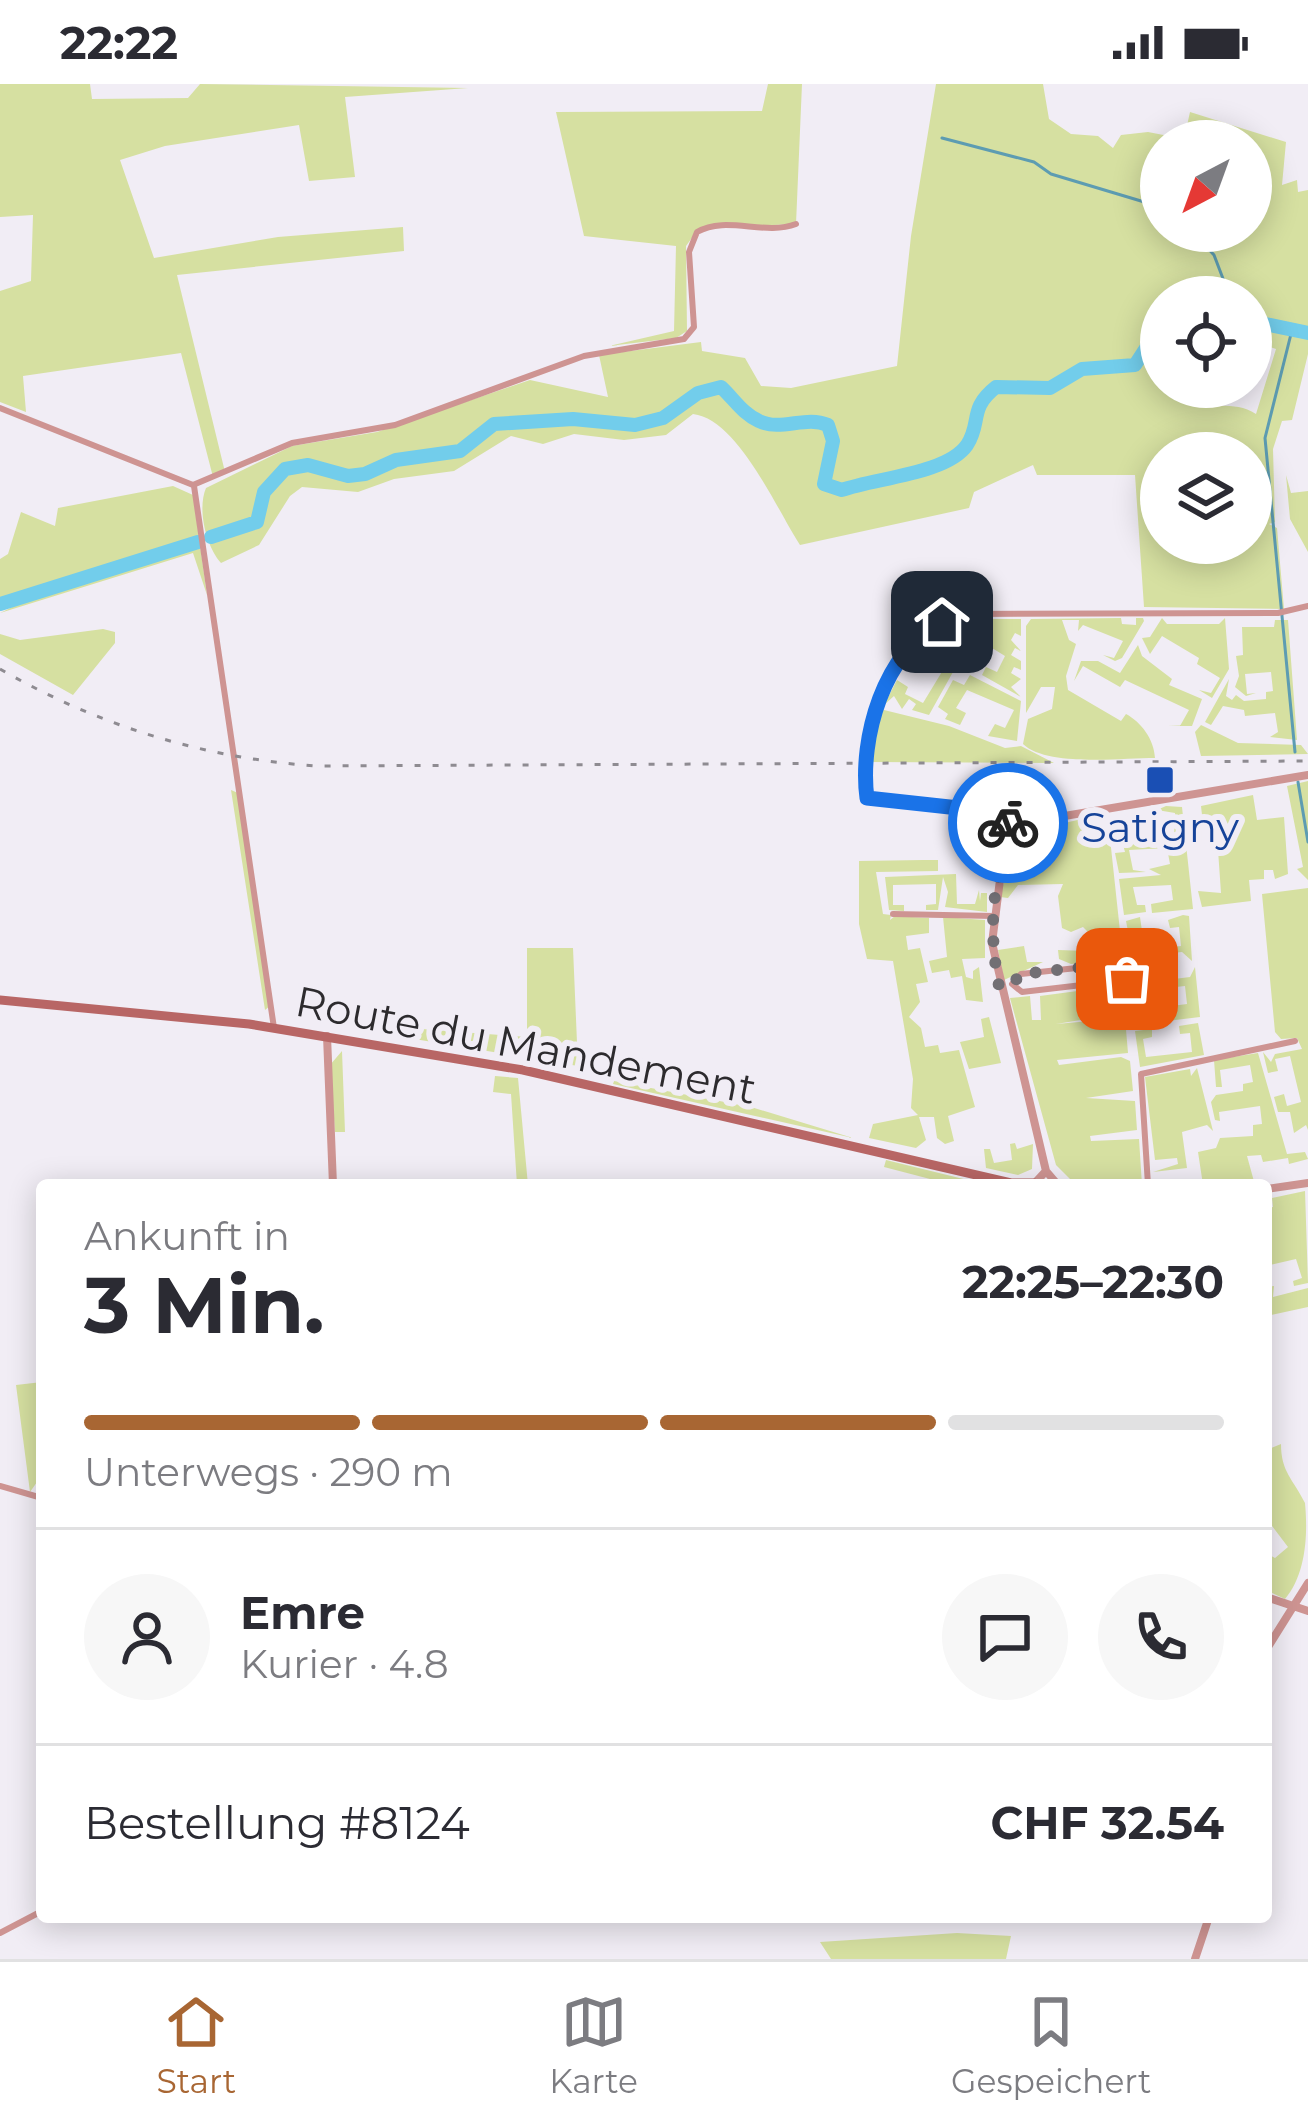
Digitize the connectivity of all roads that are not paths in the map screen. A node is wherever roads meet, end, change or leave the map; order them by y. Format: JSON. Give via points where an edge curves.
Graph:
{"nodes":[{"id":1,"x":796,"y":224,"type":"dead end"},
{"id":2,"x":0,"y":408,"type":"edge"},
{"id":3,"x":193,"y":485,"type":"junction"},
{"id":4,"x":1308,"y":606,"type":"edge"},
{"id":5,"x":1308,"y":775,"type":"edge"},
{"id":6,"x":1019,"y":829,"type":"junction"},
{"id":7,"x":893,"y":914,"type":"dead end"},
{"id":8,"x":994,"y":916,"type":"junction"},
{"id":9,"x":1030,"y":973,"type":"junction"},
{"id":10,"x":1012,"y":984,"type":"junction"},
{"id":11,"x":999,"y":986,"type":"junction"},
{"id":12,"x":1033,"y":991,"type":"junction"},
{"id":13,"x":0,"y":1000,"type":"edge"},
{"id":14,"x":274,"y":1028,"type":"junction"},
{"id":15,"x":327,"y":1036,"type":"junction"},
{"id":16,"x":1295,"y":1041,"type":"dead end"},
{"id":17,"x":1053,"y":1177,"type":"edge"},
{"id":18,"x":333,"y":1179,"type":"edge"},
{"id":19,"x":991,"y":1179,"type":"edge"},
{"id":20,"x":1148,"y":1179,"type":"edge"},
{"id":21,"x":1308,"y":1183,"type":"edge"},
{"id":22,"x":1272,"y":1188,"type":"edge"},
{"id":23,"x":0,"y":1486,"type":"edge"},
{"id":24,"x":36,"y":1496,"type":"edge"},
{"id":25,"x":1308,"y":1583,"type":"edge"},
{"id":26,"x":1272,"y":1600,"type":"edge"},
{"id":27,"x":1288,"y":1607,"type":"junction"},
{"id":28,"x":1308,"y":1611,"type":"edge"},
{"id":29,"x":1272,"y":1638,"type":"edge"},
{"id":30,"x":36,"y":1914,"type":"edge"},
{"id":31,"x":1207,"y":1923,"type":"edge"},
{"id":32,"x":0,"y":1933,"type":"edge"},
{"id":33,"x":1195,"y":1959,"type":"edge"}],
"edges":[{"from":1,"to":3,"type":"street","via":[[698,232],[689,252],[694,326],[679,341],[584,356],[395,425],[292,443]]},
{"from":2,"to":3,"type":"street"},
{"from":3,"to":14,"type":"street"},
{"from":4,"to":6,"type":"street","via":[[1281,613],[968,614],[929,629],[874,716],[867,798],[977,810]]},
{"from":5,"to":6,"type":"street"},
{"from":6,"to":8,"type":"street","via":[[1002,865]]},
{"from":7,"to":8,"type":"street"},
{"from":8,"to":11,"type":"street"},
{"from":9,"to":10,"type":"street"},
{"from":9,"to":12,"type":"street"},
{"from":9,"to":12,"type":"street","via":[[1129,968],[1125,980]]},
{"from":10,"to":11,"type":"street"},
{"from":10,"to":12,"type":"street"},
{"from":11,"to":17,"type":"street"},
{"from":13,"to":14,"type":"main road","name":"Route du Mandement"},
{"from":14,"to":15,"type":"main road","name":"Route du Mandement"},
{"from":15,"to":18,"type":"street"},
{"from":15,"to":19,"type":"main road","name":"Route du Mandement","via":[[524,1070]]},
{"from":16,"to":20,"type":"street","via":[[1141,1074]]},
{"from":21,"to":22,"type":"street"},
{"from":23,"to":24,"type":"street"},
{"from":25,"to":27,"type":"street"},
{"from":26,"to":27,"type":"street"},
{"from":27,"to":28,"type":"street"},
{"from":27,"to":29,"type":"street"},
{"from":30,"to":32,"type":"street"},
{"from":31,"to":33,"type":"street"}]}
